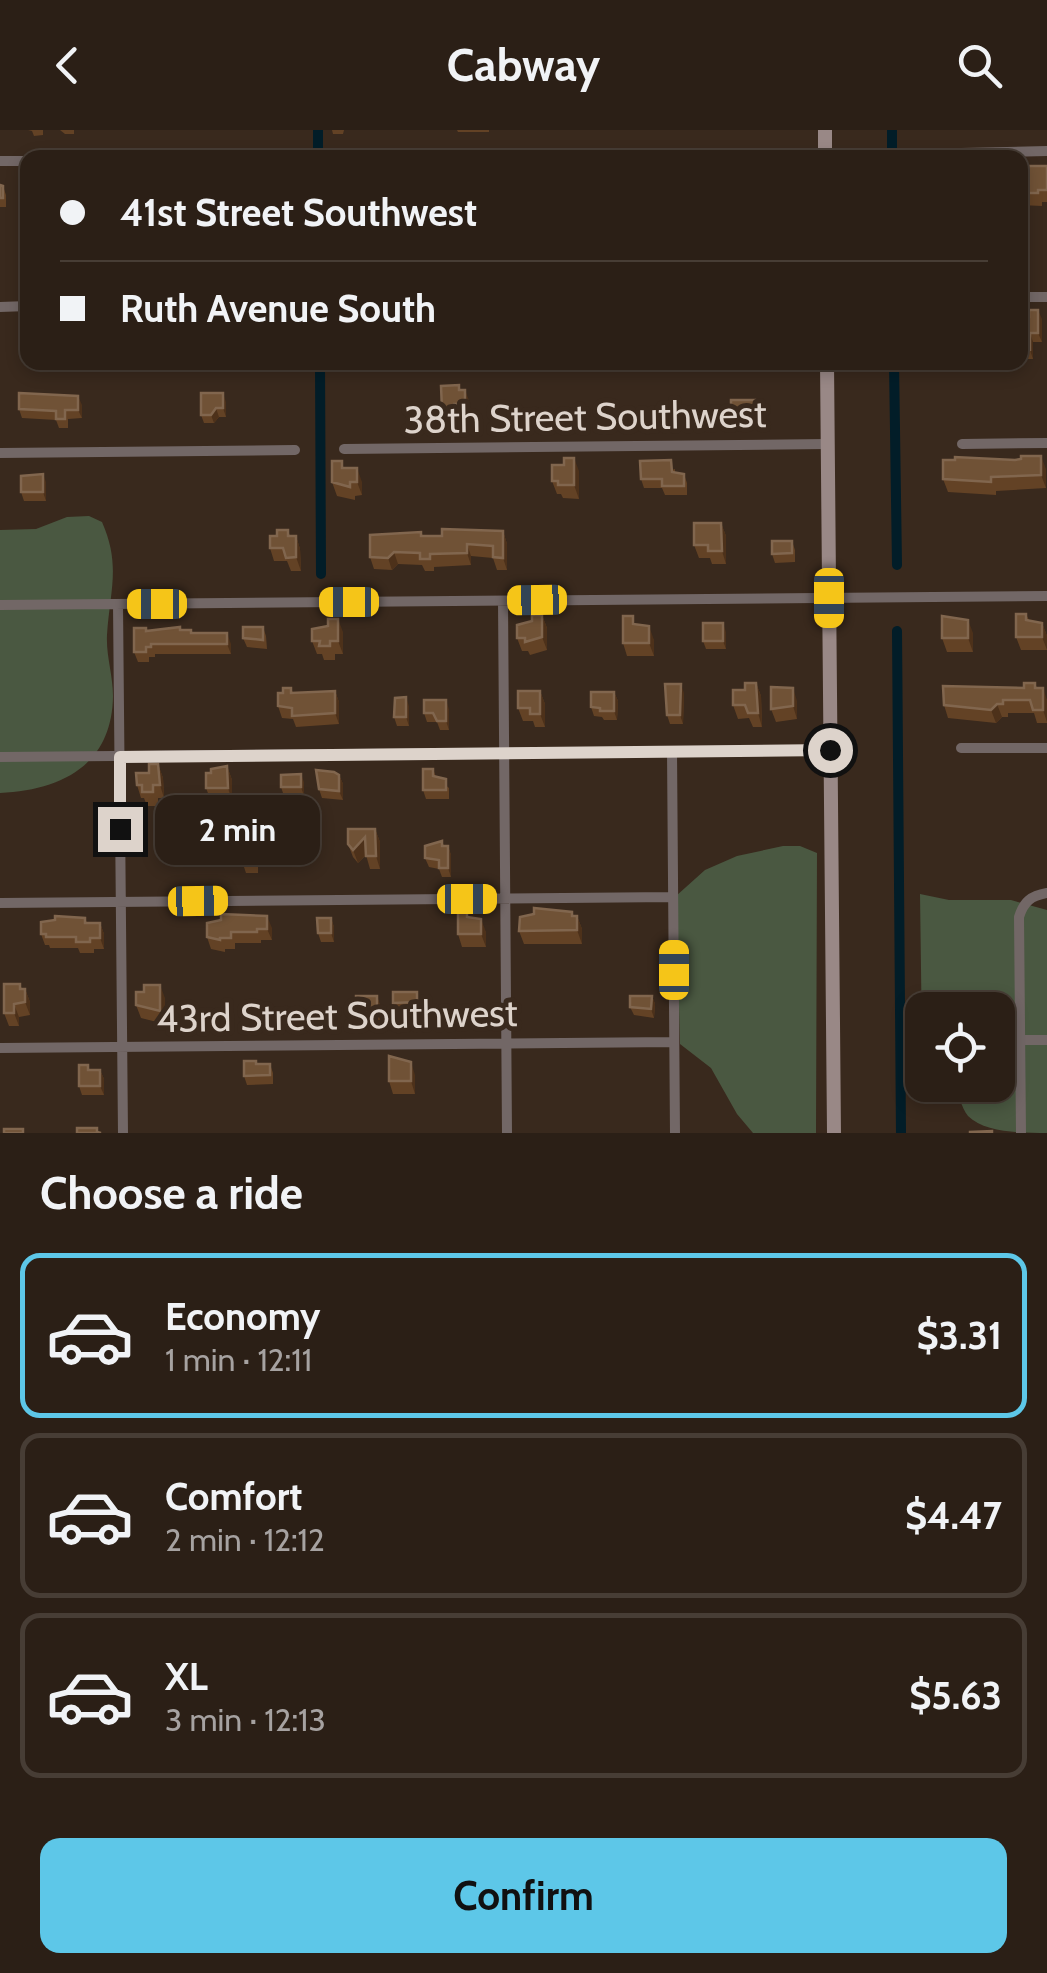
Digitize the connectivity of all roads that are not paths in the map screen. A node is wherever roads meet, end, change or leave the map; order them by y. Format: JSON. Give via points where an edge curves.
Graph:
{"nodes":[{"id":1,"x":826,"y":370,"type":"edge"},
{"id":2,"x":1047,"y":443,"type":"edge"},
{"id":3,"x":827,"y":444,"type":"junction"},
{"id":4,"x":962,"y":444,"type":"dead end"},
{"id":5,"x":294,"y":450,"type":"dead end"},
{"id":6,"x":344,"y":450,"type":"dead end"},
{"id":7,"x":0,"y":452,"type":"edge"},
{"id":8,"x":1047,"y":596,"type":"edge"},
{"id":9,"x":829,"y":598,"type":"junction"},
{"id":10,"x":502,"y":601,"type":"junction"},
{"id":11,"x":118,"y":604,"type":"junction"},
{"id":12,"x":0,"y":605,"type":"edge"},
{"id":13,"x":961,"y":748,"type":"dead end"},
{"id":14,"x":1047,"y":748,"type":"edge"},
{"id":15,"x":830,"y":750,"type":"junction"},
{"id":16,"x":672,"y":751,"type":"junction"},
{"id":17,"x":504,"y":753,"type":"junction"},
{"id":18,"x":0,"y":757,"type":"edge"},
{"id":19,"x":120,"y":757,"type":"junction"},
{"id":20,"x":1047,"y":893,"type":"edge"},
{"id":21,"x":673,"y":897,"type":"junction"},
{"id":22,"x":505,"y":898,"type":"junction"},
{"id":23,"x":121,"y":902,"type":"junction"},
{"id":24,"x":0,"y":903,"type":"edge"},
{"id":25,"x":1020,"y":1040,"type":"junction"},
{"id":26,"x":1047,"y":1040,"type":"edge"},
{"id":27,"x":674,"y":1042,"type":"junction"},
{"id":28,"x":507,"y":1044,"type":"junction"},
{"id":29,"x":0,"y":1048,"type":"edge"},
{"id":30,"x":123,"y":1048,"type":"junction"},
{"id":31,"x":123,"y":1133,"type":"edge"},
{"id":32,"x":507,"y":1133,"type":"edge"},
{"id":33,"x":675,"y":1133,"type":"edge"},
{"id":34,"x":834,"y":1133,"type":"edge"},
{"id":35,"x":1021,"y":1133,"type":"edge"}],
"edges":[{"from":1,"to":3,"type":"street"},
{"from":2,"to":4,"type":"street"},
{"from":3,"to":6,"type":"street","name":"38th Street Southwest"},
{"from":3,"to":9,"type":"street"},
{"from":5,"to":7,"type":"street"},
{"from":8,"to":9,"type":"street"},
{"from":9,"to":10,"type":"street"},
{"from":9,"to":15,"type":"street"},
{"from":10,"to":11,"type":"street"},
{"from":10,"to":17,"type":"street"},
{"from":11,"to":12,"type":"street"},
{"from":11,"to":19,"type":"street"},
{"from":13,"to":14,"type":"street"},
{"from":15,"to":16,"type":"street"},
{"from":15,"to":34,"type":"street"},
{"from":16,"to":17,"type":"street"},
{"from":16,"to":21,"type":"street"},
{"from":17,"to":19,"type":"street"},
{"from":17,"to":22,"type":"street"},
{"from":18,"to":19,"type":"street"},
{"from":19,"to":23,"type":"street"},
{"from":20,"to":25,"type":"street","via":[[1031,897],[1019,916]]},
{"from":21,"to":22,"type":"street"},
{"from":21,"to":27,"type":"street"},
{"from":22,"to":23,"type":"street"},
{"from":22,"to":28,"type":"street"},
{"from":23,"to":24,"type":"street"},
{"from":23,"to":30,"type":"street"},
{"from":25,"to":26,"type":"street"},
{"from":25,"to":35,"type":"street"},
{"from":27,"to":28,"type":"street","name":"43rd Street Southwest"},
{"from":27,"to":33,"type":"street"},
{"from":28,"to":30,"type":"street","name":"43rd Street Southwest"},
{"from":28,"to":32,"type":"street"},
{"from":29,"to":30,"type":"street","name":"43rd Street Southwest"},
{"from":30,"to":31,"type":"street"}]}
